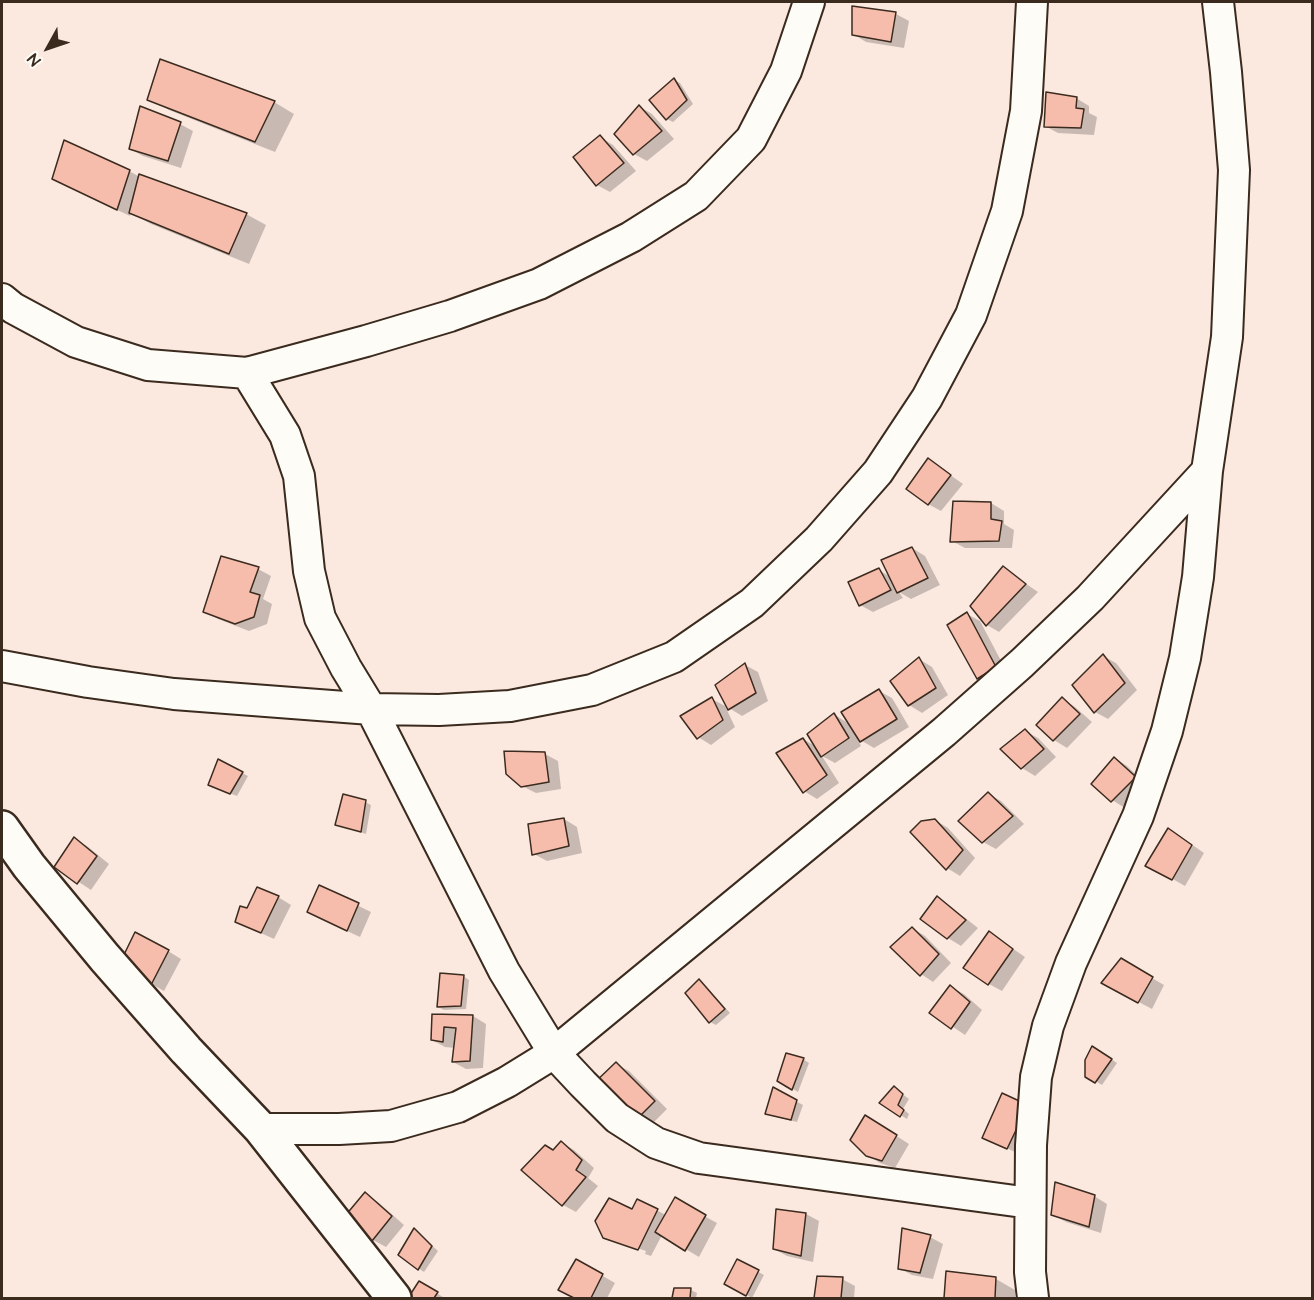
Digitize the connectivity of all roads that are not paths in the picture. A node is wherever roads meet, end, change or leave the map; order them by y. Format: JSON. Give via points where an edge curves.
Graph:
{"nodes":[{"id":1,"x":810,"y":2,"type":"edge"},
{"id":2,"x":1032,"y":2,"type":"edge"},
{"id":3,"x":1218,"y":2,"type":"edge"},
{"id":4,"x":2,"y":298,"type":"edge"},
{"id":5,"x":247,"y":373,"type":"junction"},
{"id":6,"x":1207,"y":471,"type":"junction"},
{"id":7,"x":2,"y":666,"type":"edge"},
{"id":8,"x":371,"y":709,"type":"junction"},
{"id":9,"x":2,"y":828,"type":"edge"},
{"id":10,"x":554,"y":1053,"type":"junction"},
{"id":11,"x":261,"y":1129,"type":"junction"},
{"id":12,"x":1030,"y":1203,"type":"junction"},
{"id":13,"x":394,"y":1299,"type":"edge"},
{"id":14,"x":1033,"y":1299,"type":"edge"}],
"edges":[{"from":1,"to":5,"type":"street","via":[[786,71],[751,139],[696,196],[631,237],[539,284],[450,316]]},
{"from":2,"to":8,"type":"street","via":[[1026,111],[1009,200],[971,315],[927,399],[878,472],[819,539],[752,603],[674,657],[592,690],[510,706]]},
{"from":3,"to":6,"type":"street","via":[[1234,170],[1227,337]]},
{"from":4,"to":5,"type":"street","via":[[76,342],[148,365]]},
{"from":5,"to":8,"type":"street","via":[[285,435],[299,476],[309,571],[320,618]]},
{"from":6,"to":10,"type":"street","via":[[1090,598],[1013,671]]},
{"from":6,"to":12,"type":"street","via":[[1198,577],[1185,658],[1167,731],[1137,816],[1071,963],[1048,1026],[1036,1077]]},
{"from":7,"to":8,"type":"street","via":[[174,694]]},
{"from":8,"to":10,"type":"street","via":[[504,971]]},
{"from":9,"to":11,"type":"street","via":[[105,958]]},
{"from":10,"to":11,"type":"street","via":[[458,1107],[391,1126]]},
{"from":10,"to":12,"type":"street","via":[[617,1118],[656,1143],[699,1158]]},
{"from":11,"to":13,"type":"street"},
{"from":12,"to":14,"type":"street"}]}
